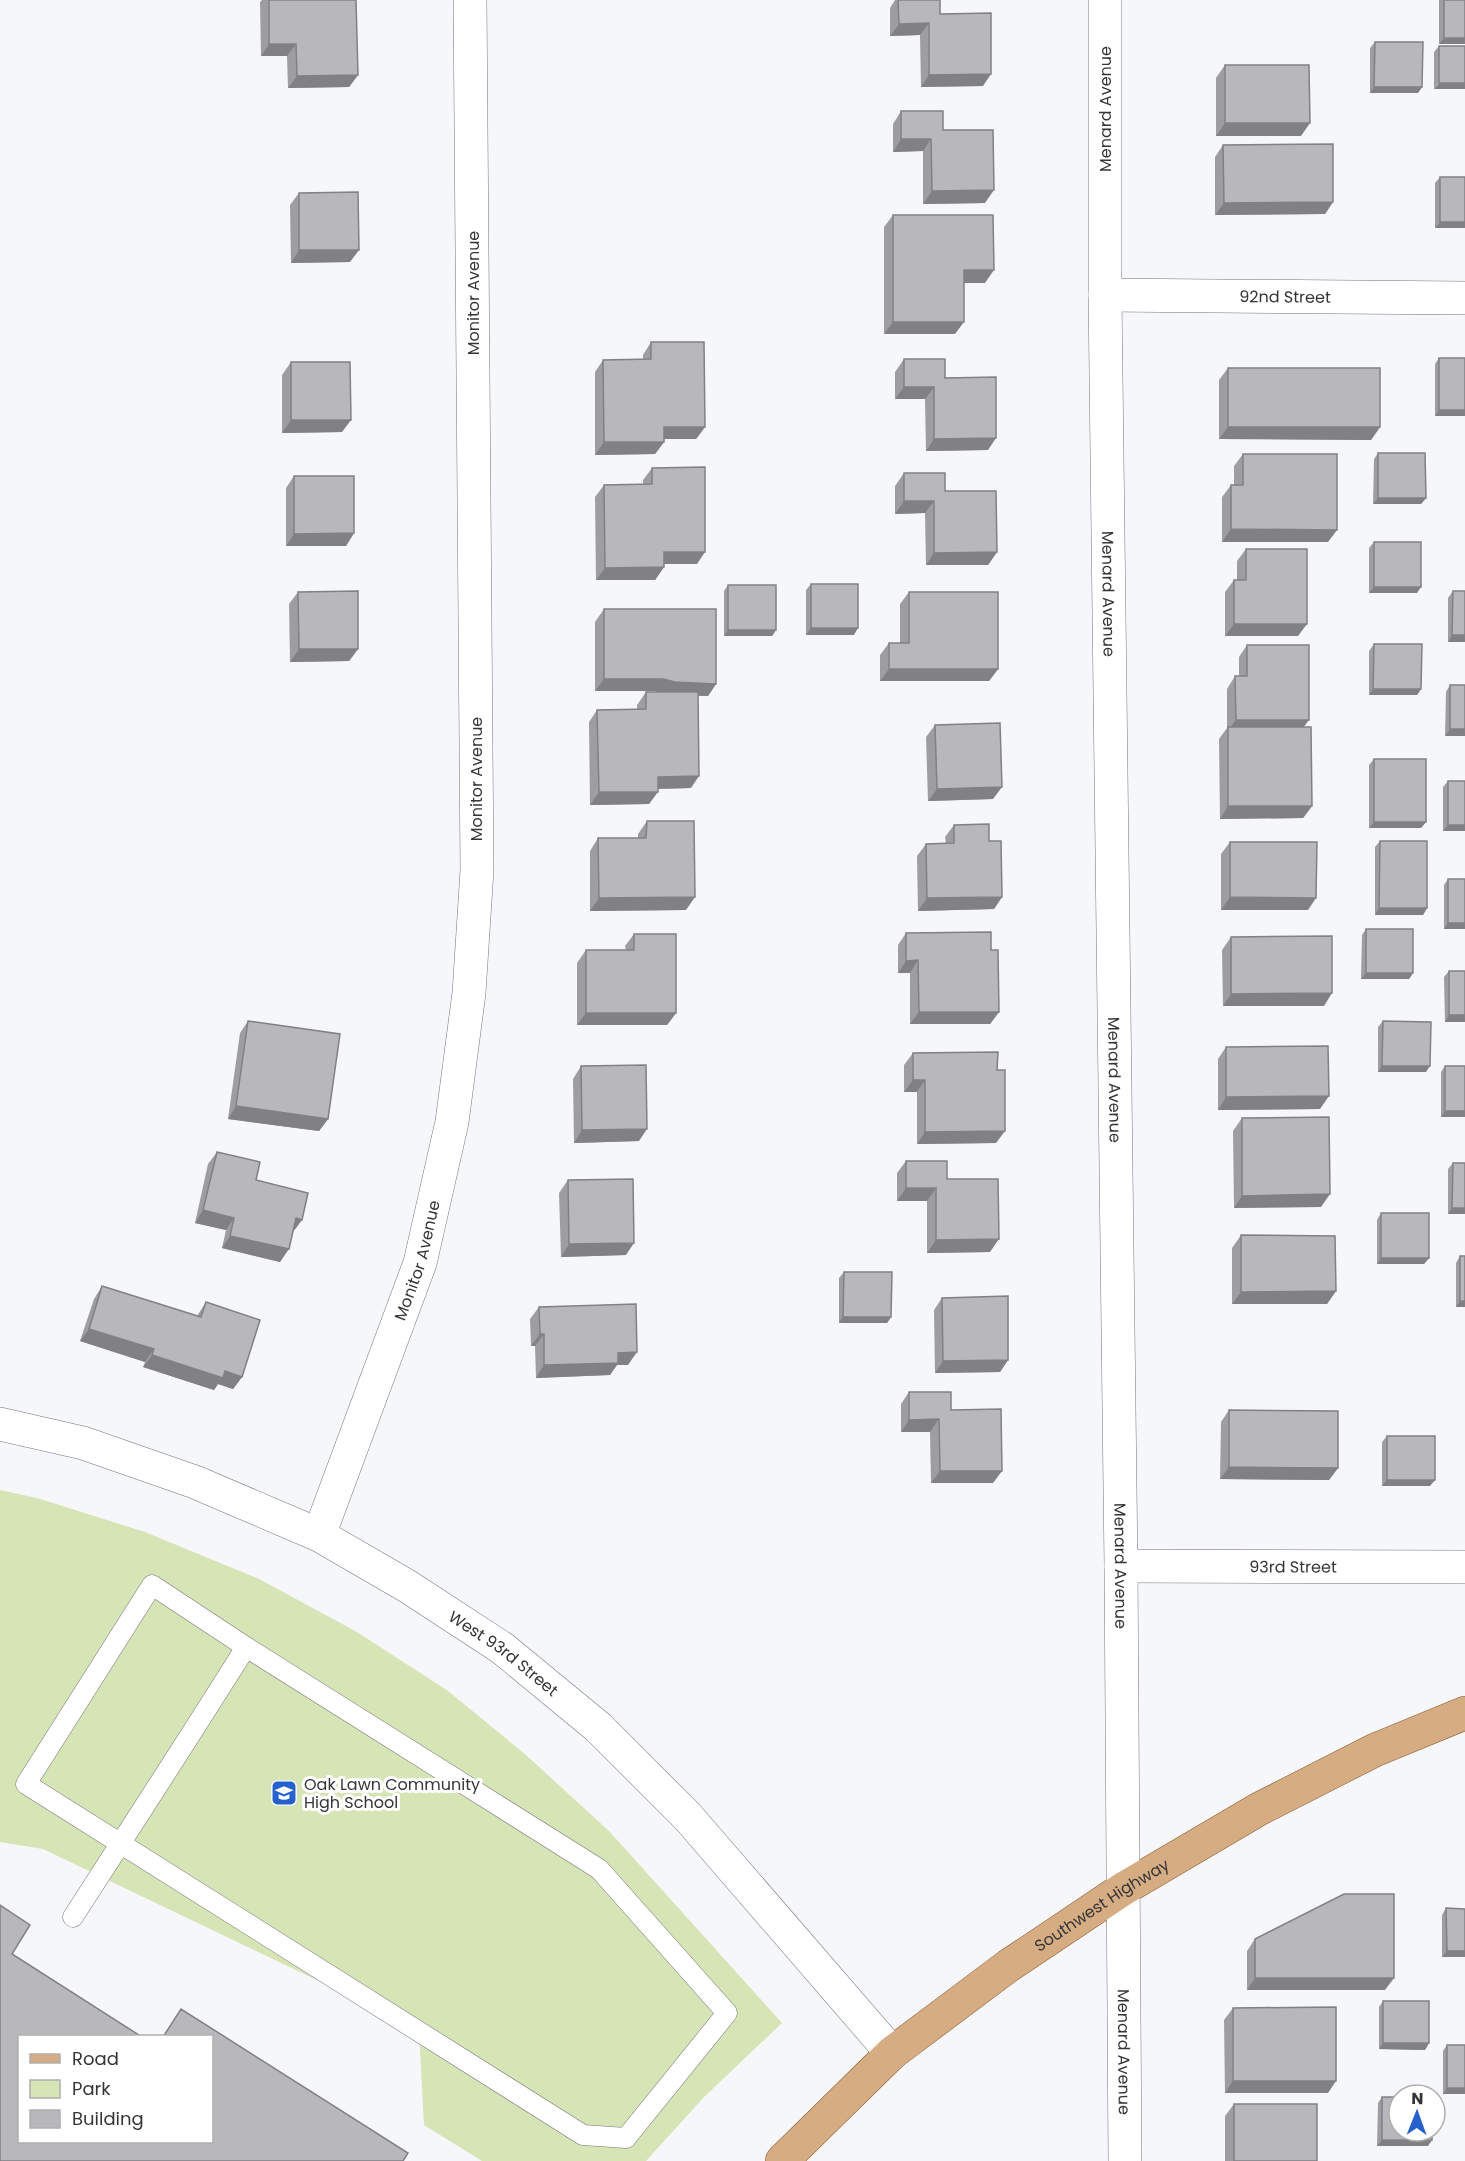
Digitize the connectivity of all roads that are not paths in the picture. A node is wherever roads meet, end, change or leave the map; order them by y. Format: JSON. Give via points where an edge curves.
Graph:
{"nodes":[{"id":1,"x":470,"y":0,"type":"edge"},
{"id":2,"x":1106,"y":0,"type":"edge"},
{"id":3,"x":1105,"y":295,"type":"junction"},
{"id":4,"x":1465,"y":298,"type":"edge"},
{"id":5,"x":0,"y":1424,"type":"edge"},
{"id":6,"x":320,"y":1535,"type":"junction"},
{"id":7,"x":1121,"y":1566,"type":"junction"},
{"id":8,"x":1465,"y":1567,"type":"edge"},
{"id":9,"x":246,"y":1647,"type":"junction"},
{"id":10,"x":1465,"y":1713,"type":"edge"},
{"id":11,"x":121,"y":1842,"type":"junction"},
{"id":12,"x":1123,"y":1889,"type":"junction"},
{"id":13,"x":73,"y":1917,"type":"dead end"},
{"id":14,"x":892,"y":2053,"type":"junction"},
{"id":15,"x":782,"y":2161,"type":"edge"},
{"id":16,"x":1125,"y":2161,"type":"edge"}],
"edges":[{"from":1,"to":6,"type":"street","name":"Monitor Avenue","via":[[477,870],[469,993],[452,1122],[420,1263]]},
{"from":2,"to":3,"type":"street","name":"Menard Avenue"},
{"from":3,"to":4,"type":"street","name":"92nd Street"},
{"from":3,"to":7,"type":"street","name":"Menard Avenue"},
{"from":5,"to":6,"type":"street","name":"West 93rd Street","via":[[83,1443],[195,1482]]},
{"from":6,"to":14,"type":"street","name":"West 93rd Street","via":[[502,1648],[598,1727],[688,1817]]},
{"from":7,"to":8,"type":"street","name":"93rd Street"},
{"from":7,"to":12,"type":"street","name":"Menard Avenue"},
{"from":9,"to":11,"type":"lane"},
{"from":9,"to":11,"type":"lane","via":[[152,1585],[26,1784]]},
{"from":9,"to":11,"type":"lane","via":[[599,1869],[727,2013],[626,2138],[583,2135]]},
{"from":10,"to":12,"type":"main road","name":"Southwest Highway","via":[[1376,1750],[1259,1809]]},
{"from":11,"to":13,"type":"lane"},
{"from":12,"to":14,"type":"main road","name":"Southwest Highway","via":[[1008,1966]]},
{"from":12,"to":16,"type":"street","name":"Menard Avenue"},
{"from":14,"to":15,"type":"main road","name":"Southwest Highway"}]}
